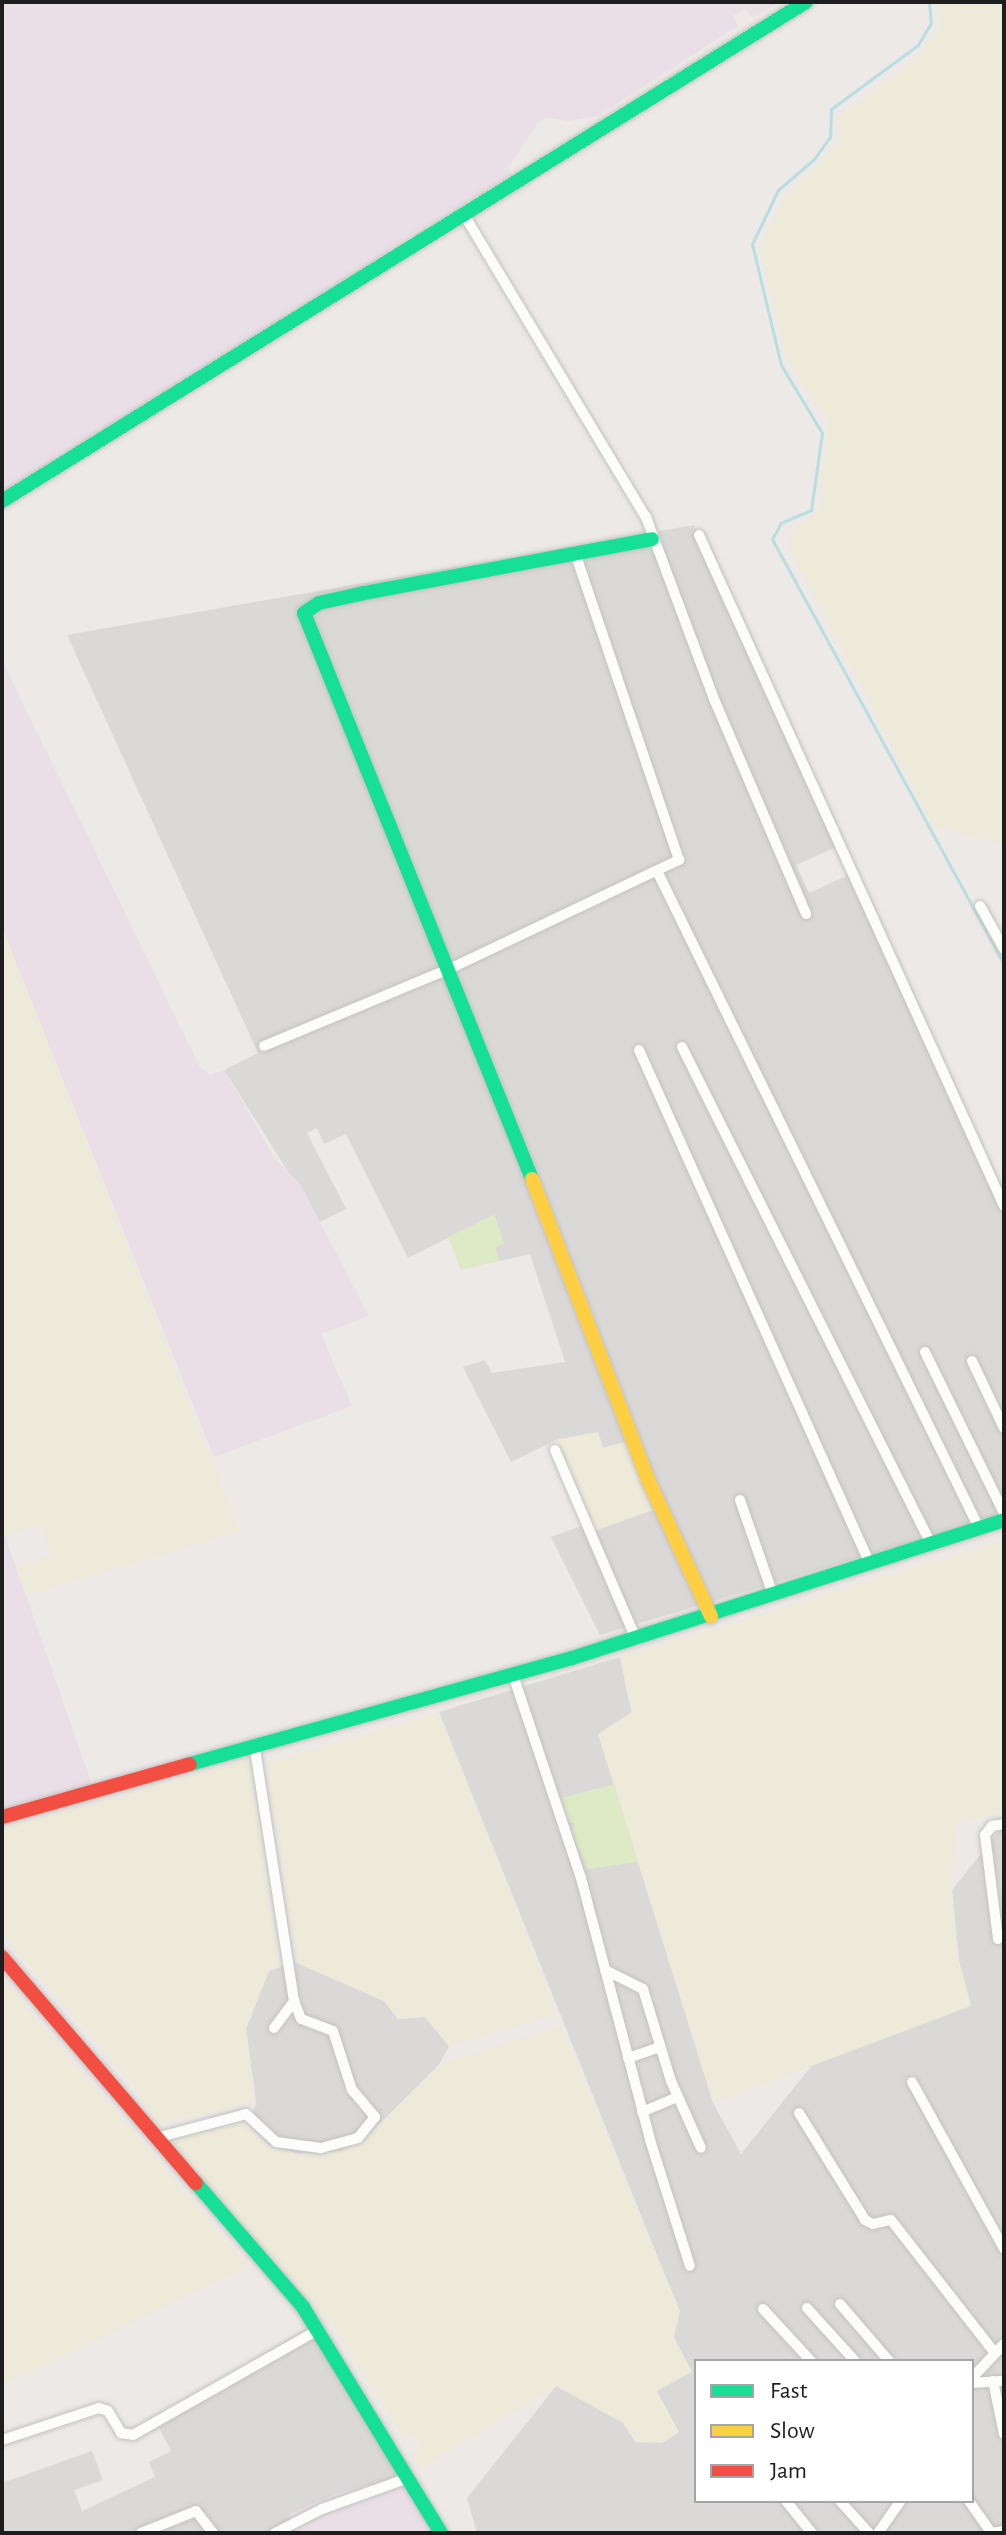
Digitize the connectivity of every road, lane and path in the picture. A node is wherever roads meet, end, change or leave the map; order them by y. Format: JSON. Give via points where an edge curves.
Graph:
{"nodes":[{"id":1,"x":806,"y":2,"type":"edge"},
{"id":2,"x":463,"y":213,"type":"junction"},
{"id":3,"x":2,"y":501,"type":"edge"},
{"id":4,"x":699,"y":535,"type":"dead end"},
{"id":5,"x":652,"y":539,"type":"junction"},
{"id":6,"x":575,"y":553,"type":"junction"},
{"id":7,"x":658,"y":873,"type":"junction"},
{"id":8,"x":980,"y":906,"type":"dead end"},
{"id":9,"x":806,"y":914,"type":"dead end"},
{"id":10,"x":1004,"y":949,"type":"edge"},
{"id":11,"x":449,"y":969,"type":"junction"},
{"id":12,"x":264,"y":1046,"type":"dead end"},
{"id":13,"x":682,"y":1047,"type":"dead end"},
{"id":14,"x":639,"y":1050,"type":"dead end"},
{"id":15,"x":1004,"y":1206,"type":"edge"},
{"id":16,"x":925,"y":1352,"type":"dead end"},
{"id":17,"x":972,"y":1361,"type":"dead end"},
{"id":18,"x":1004,"y":1428,"type":"edge"},
{"id":19,"x":555,"y":1450,"type":"dead end"},
{"id":20,"x":740,"y":1500,"type":"dead end"},
{"id":21,"x":1004,"y":1513,"type":"edge"},
{"id":22,"x":1004,"y":1520,"type":"edge"},
{"id":23,"x":979,"y":1528,"type":"junction"},
{"id":24,"x":931,"y":1544,"type":"junction"},
{"id":25,"x":870,"y":1564,"type":"junction"},
{"id":26,"x":773,"y":1595,"type":"junction"},
{"id":27,"x":711,"y":1616,"type":"junction"},
{"id":28,"x":636,"y":1639,"type":"junction"},
{"id":29,"x":513,"y":1675,"type":"junction"},
{"id":30,"x":255,"y":1749,"type":"junction"},
{"id":31,"x":2,"y":1817,"type":"edge"},
{"id":32,"x":1004,"y":1824,"type":"edge"},
{"id":33,"x":998,"y":1939,"type":"dead end"},
{"id":34,"x":2,"y":1957,"type":"edge"},
{"id":35,"x":605,"y":1970,"type":"junction"},
{"id":36,"x":294,"y":2001,"type":"junction"},
{"id":37,"x":274,"y":2028,"type":"dead end"},
{"id":38,"x":660,"y":2047,"type":"junction"},
{"id":39,"x":628,"y":2058,"type":"junction"},
{"id":40,"x":912,"y":2082,"type":"dead end"},
{"id":41,"x":678,"y":2097,"type":"junction"},
{"id":42,"x":642,"y":2112,"type":"junction"},
{"id":43,"x":799,"y":2113,"type":"dead end"},
{"id":44,"x":156,"y":2138,"type":"junction"},
{"id":45,"x":701,"y":2148,"type":"dead end"},
{"id":46,"x":1004,"y":2249,"type":"edge"},
{"id":47,"x":690,"y":2266,"type":"dead end"},
{"id":48,"x":840,"y":2304,"type":"dead end"},
{"id":49,"x":807,"y":2308,"type":"dead end"},
{"id":50,"x":763,"y":2309,"type":"dead end"},
{"id":51,"x":318,"y":2330,"type":"junction"},
{"id":52,"x":1004,"y":2344,"type":"edge"},
{"id":53,"x":994,"y":2352,"type":"junction"},
{"id":54,"x":809,"y":2359,"type":"edge"},
{"id":55,"x":853,"y":2359,"type":"edge"},
{"id":56,"x":887,"y":2359,"type":"edge"},
{"id":57,"x":974,"y":2377,"type":"edge"},
{"id":58,"x":974,"y":2380,"type":"edge"},
{"id":59,"x":999,"y":2381,"type":"edge"},
{"id":60,"x":1004,"y":2434,"type":"edge"},
{"id":61,"x":2,"y":2440,"type":"edge"},
{"id":62,"x":408,"y":2478,"type":"junction"},
{"id":63,"x":788,"y":2503,"type":"edge"},
{"id":64,"x":842,"y":2503,"type":"edge"},
{"id":65,"x":899,"y":2503,"type":"edge"},
{"id":66,"x":970,"y":2503,"type":"edge"},
{"id":67,"x":1004,"y":2531,"type":"edge"},
{"id":68,"x":141,"y":2533,"type":"edge"},
{"id":69,"x":213,"y":2533,"type":"edge"},
{"id":70,"x":275,"y":2533,"type":"edge"},
{"id":71,"x":441,"y":2533,"type":"edge"},
{"id":72,"x":812,"y":2533,"type":"edge"},
{"id":73,"x":869,"y":2533,"type":"edge"},
{"id":74,"x":878,"y":2533,"type":"edge"}],
"edges":[{"from":1,"to":2,"type":"street"},
{"from":2,"to":3,"type":"street"},
{"from":2,"to":5,"type":"street","via":[[646,517]]},
{"from":4,"to":15,"type":"street"},
{"from":5,"to":6,"type":"street"},
{"from":5,"to":9,"type":"street"},
{"from":6,"to":7,"type":"street","via":[[675,840],[679,860]]},
{"from":6,"to":11,"type":"street","via":[[319,603],[304,613]]},
{"from":7,"to":11,"type":"street"},
{"from":7,"to":23,"type":"street"},
{"from":8,"to":10,"type":"street"},
{"from":11,"to":12,"type":"street"},
{"from":11,"to":27,"type":"street","via":[[649,1482]]},
{"from":13,"to":24,"type":"street"},
{"from":14,"to":25,"type":"street"},
{"from":16,"to":21,"type":"street"},
{"from":17,"to":18,"type":"street"},
{"from":19,"to":28,"type":"street"},
{"from":20,"to":26,"type":"street"},
{"from":22,"to":23,"type":"street"},
{"from":23,"to":24,"type":"street"},
{"from":24,"to":25,"type":"street"},
{"from":25,"to":26,"type":"street"},
{"from":26,"to":27,"type":"street"},
{"from":27,"to":28,"type":"street"},
{"from":28,"to":29,"type":"street"},
{"from":29,"to":30,"type":"street"},
{"from":29,"to":35,"type":"street","via":[[581,1878]]},
{"from":30,"to":31,"type":"street"},
{"from":30,"to":36,"type":"street"},
{"from":32,"to":33,"type":"street","via":[[992,1826],[985,1835]]},
{"from":34,"to":44,"type":"street"},
{"from":35,"to":38,"type":"street","via":[[643,1989]]},
{"from":35,"to":39,"type":"street"},
{"from":36,"to":37,"type":"street"},
{"from":36,"to":44,"type":"street","via":[[301,2019],[333,2031],[352,2090],[373,2109],[375,2117],[367,2131],[340,2146],[298,2148],[276,2142],[246,2114]]},
{"from":38,"to":39,"type":"street"},
{"from":38,"to":41,"type":"street"},
{"from":39,"to":42,"type":"street"},
{"from":40,"to":46,"type":"street"},
{"from":41,"to":42,"type":"street"},
{"from":41,"to":45,"type":"street"},
{"from":42,"to":47,"type":"street"},
{"from":43,"to":53,"type":"street","via":[[865,2220],[891,2220]]},
{"from":44,"to":51,"type":"street"},
{"from":48,"to":56,"type":"street"},
{"from":49,"to":55,"type":"street"},
{"from":50,"to":54,"type":"street"},
{"from":51,"to":61,"type":"street","via":[[133,2435],[121,2433],[108,2411],[99,2408]]},
{"from":51,"to":62,"type":"street"},
{"from":52,"to":53,"type":"street"},
{"from":53,"to":57,"type":"street"},
{"from":58,"to":59,"type":"street"},
{"from":59,"to":60,"type":"street"},
{"from":62,"to":70,"type":"street","via":[[322,2509]]},
{"from":62,"to":71,"type":"street"},
{"from":63,"to":72,"type":"street"},
{"from":64,"to":73,"type":"street"},
{"from":65,"to":74,"type":"street"},
{"from":66,"to":67,"type":"street","via":[[991,2533]]},
{"from":68,"to":69,"type":"street","via":[[196,2511]]}]}
